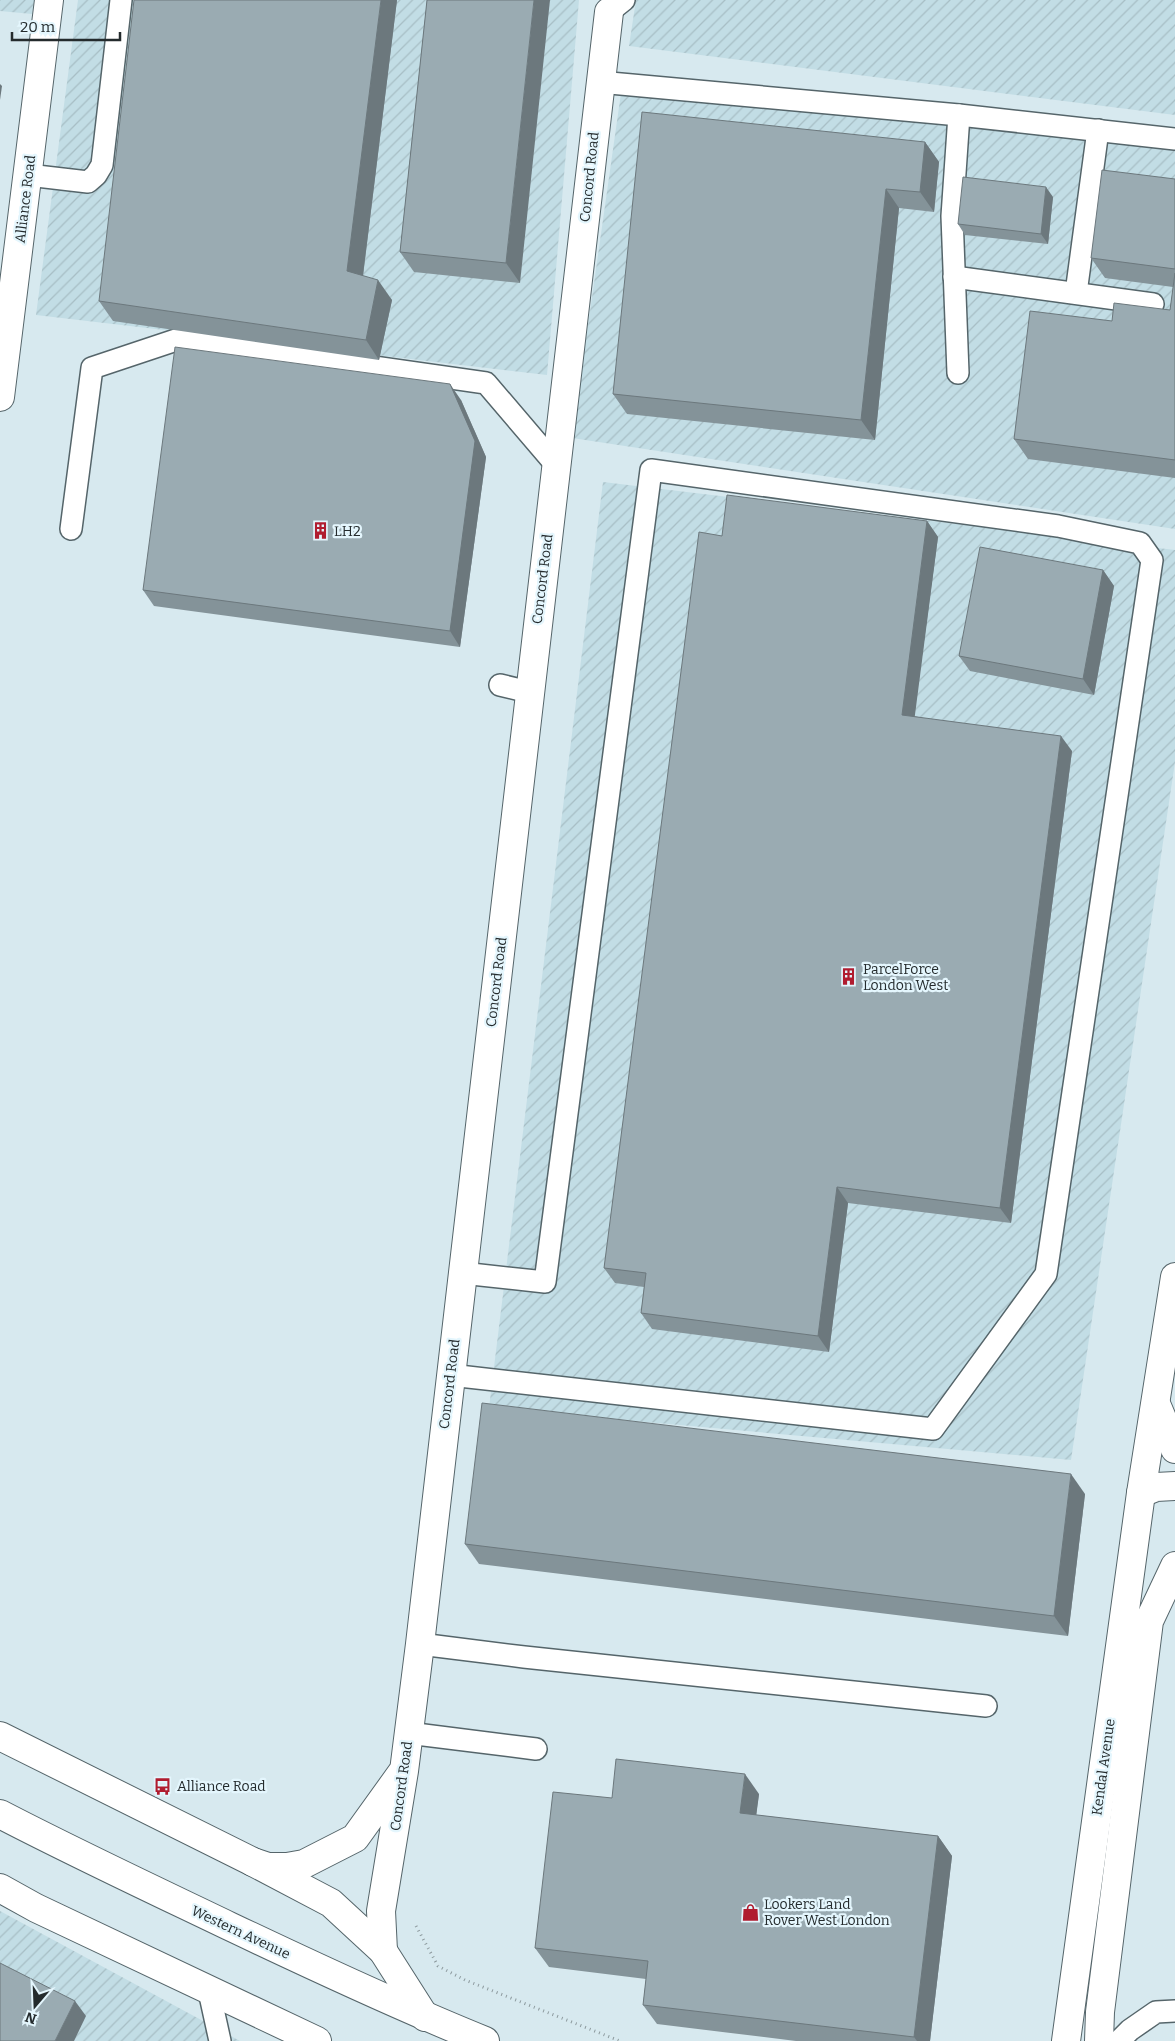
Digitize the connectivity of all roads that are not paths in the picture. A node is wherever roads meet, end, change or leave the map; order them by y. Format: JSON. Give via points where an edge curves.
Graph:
{"nodes":[{"id":1,"x":50,"y":0,"type":"edge"},
{"id":2,"x":121,"y":0,"type":"edge"},
{"id":3,"x":614,"y":4,"type":"edge"},
{"id":4,"x":599,"y":82,"type":"junction"},
{"id":5,"x":959,"y":115,"type":"junction"},
{"id":6,"x":1098,"y":130,"type":"junction"},
{"id":7,"x":1175,"y":139,"type":"edge"},
{"id":8,"x":28,"y":175,"type":"junction"},
{"id":9,"x":954,"y":277,"type":"junction"},
{"id":10,"x":1076,"y":293,"type":"junction"},
{"id":11,"x":1153,"y":304,"type":"dead end"},
{"id":12,"x":958,"y":373,"type":"dead end"},
{"id":13,"x":0,"y":397,"type":"edge"},
{"id":14,"x":556,"y":465,"type":"junction"},
{"id":15,"x":71,"y":528,"type":"dead end"},
{"id":16,"x":500,"y":684,"type":"dead end"},
{"id":17,"x":529,"y":692,"type":"junction"},
{"id":18,"x":462,"y":1274,"type":"junction"},
{"id":19,"x":1175,"y":1277,"type":"edge"},
{"id":20,"x":450,"y":1375,"type":"junction"},
{"id":21,"x":1156,"y":1404,"type":"junction"},
{"id":22,"x":1175,"y":1449,"type":"edge"},
{"id":23,"x":1175,"y":1486,"type":"edge"},
{"id":24,"x":1141,"y":1493,"type":"junction"},
{"id":25,"x":1175,"y":1566,"type":"edge"},
{"id":26,"x":420,"y":1644,"type":"junction"},
{"id":27,"x":986,"y":1706,"type":"dead end"},
{"id":28,"x":408,"y":1733,"type":"junction"},
{"id":29,"x":0,"y":1736,"type":"edge"},
{"id":30,"x":536,"y":1748,"type":"dead end"},
{"id":31,"x":404,"y":1771,"type":"junction"},
{"id":32,"x":0,"y":1814,"type":"edge"},
{"id":33,"x":253,"y":1862,"type":"junction"},
{"id":34,"x":0,"y":1888,"type":"edge"},
{"id":35,"x":383,"y":1951,"type":"junction"},
{"id":36,"x":209,"y":1991,"type":"junction"},
{"id":37,"x":1175,"y":2011,"type":"edge"},
{"id":38,"x":425,"y":2017,"type":"junction"},
{"id":39,"x":220,"y":2041,"type":"edge"},
{"id":40,"x":317,"y":2041,"type":"edge"},
{"id":41,"x":485,"y":2041,"type":"edge"},
{"id":42,"x":1066,"y":2041,"type":"edge"},
{"id":43,"x":1099,"y":2041,"type":"edge"},
{"id":44,"x":1119,"y":2041,"type":"edge"}],
"edges":[{"from":1,"to":8,"type":"main road","name":"Alliance Road"},
{"from":2,"to":8,"type":"lane","via":[[102,165],[88,182]]},
{"from":3,"to":4,"type":"main road","name":"Concord Road"},
{"from":4,"to":5,"type":"lane"},
{"from":4,"to":14,"type":"main road","name":"Concord Road"},
{"from":5,"to":6,"type":"lane"},
{"from":5,"to":9,"type":"lane","via":[[952,216]]},
{"from":6,"to":7,"type":"lane"},
{"from":6,"to":10,"type":"lane"},
{"from":8,"to":13,"type":"main road","name":"Alliance Road"},
{"from":9,"to":10,"type":"lane"},
{"from":9,"to":12,"type":"lane"},
{"from":10,"to":11,"type":"lane"},
{"from":14,"to":15,"type":"lane","via":[[486,384],[179,339],[92,368]]},
{"from":14,"to":17,"type":"main road","name":"Concord Road"},
{"from":16,"to":17,"type":"lane"},
{"from":17,"to":18,"type":"main road","name":"Concord Road"},
{"from":18,"to":20,"type":"main road","name":"Concord Road"},
{"from":18,"to":20,"type":"lane","via":[[545,1282],[651,470],[1058,526],[1140,544],[1152,560],[1046,1274],[933,1428]]},
{"from":19,"to":21,"type":"main road","name":"Kendal Avenue"},
{"from":20,"to":26,"type":"main road","name":"Concord Road"},
{"from":21,"to":22,"type":"main road"},
{"from":21,"to":24,"type":"main road","name":"Kendal Avenue"},
{"from":23,"to":24,"type":"main road","via":[[1156,1486]]},
{"from":24,"to":42,"type":"main road","name":"Kendal Avenue"},
{"from":25,"to":43,"type":"main road","name":"Kendal Avenue","via":[[1149,1621]]},
{"from":26,"to":27,"type":"lane"},
{"from":26,"to":28,"type":"main road","name":"Concord Road"},
{"from":28,"to":30,"type":"lane"},
{"from":28,"to":31,"type":"main road","name":"Concord Road"},
{"from":29,"to":33,"type":"main road"},
{"from":31,"to":33,"type":"main road","via":[[355,1838],[304,1864],[268,1867]]},
{"from":31,"to":35,"type":"main road","name":"Concord Road","via":[[381,1911]]},
{"from":32,"to":38,"type":"main road","name":"Western Avenue","via":[[84,1857]]},
{"from":33,"to":35,"type":"main road","via":[[331,1903]]},
{"from":34,"to":36,"type":"main road"},
{"from":35,"to":38,"type":"main road"},
{"from":36,"to":39,"type":"lane"},
{"from":36,"to":40,"type":"main road"},
{"from":37,"to":44,"type":"lane","via":[[1156,2012]]},
{"from":38,"to":41,"type":"main road","name":"Western Avenue"}]}
